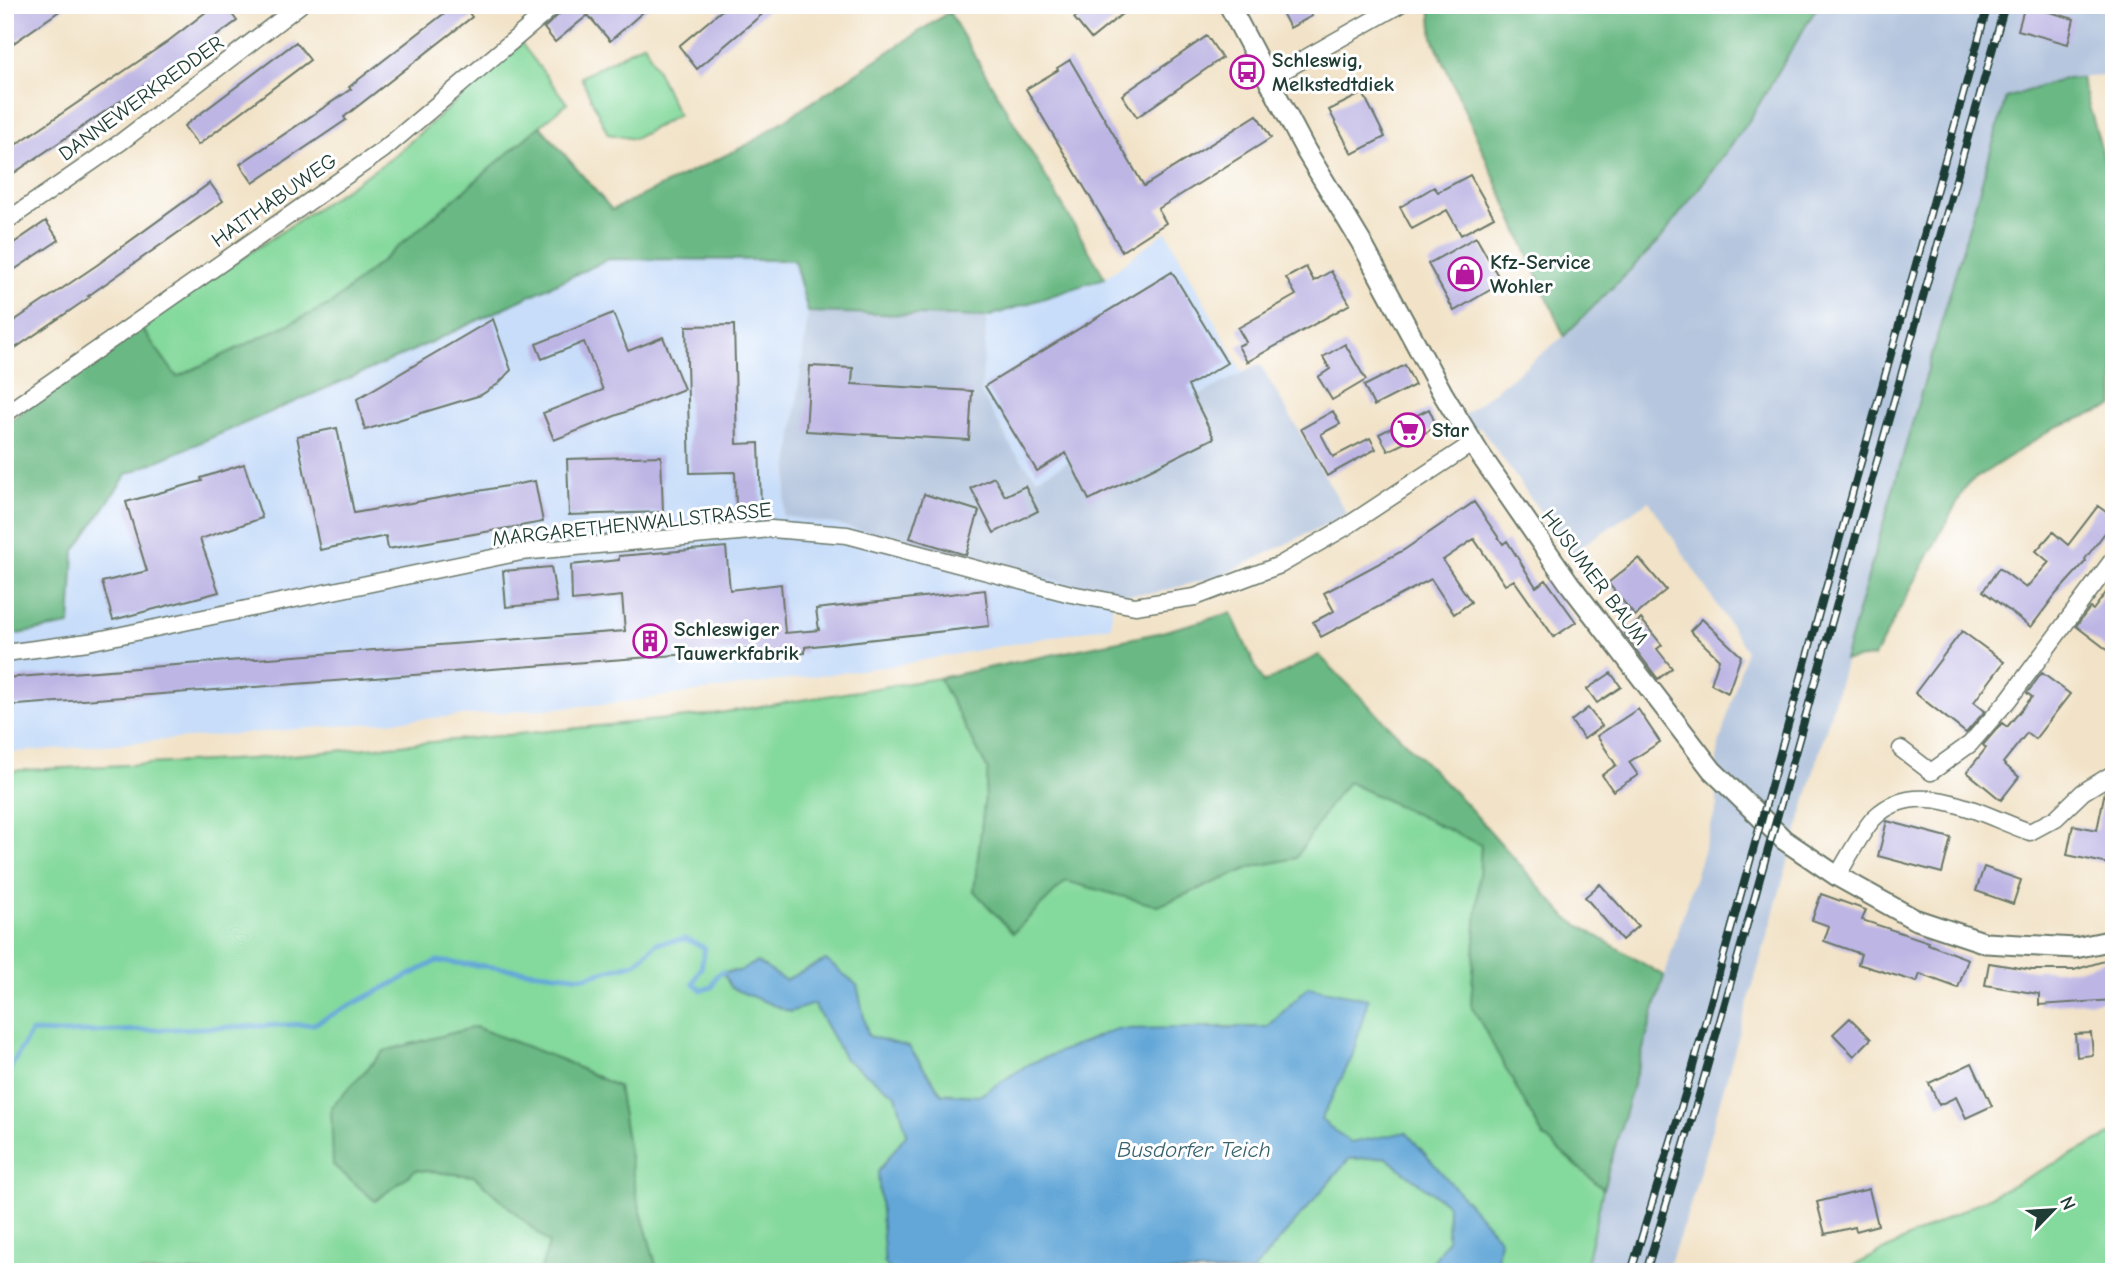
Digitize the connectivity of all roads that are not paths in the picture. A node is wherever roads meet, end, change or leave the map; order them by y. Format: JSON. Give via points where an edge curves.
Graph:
{"nodes":[{"id":1,"x":300,"y":5,"type":"edge"},
{"id":2,"x":555,"y":5,"type":"edge"},
{"id":3,"x":1229,"y":5,"type":"edge"},
{"id":4,"x":1399,"y":5,"type":"edge"},
{"id":5,"x":1267,"y":80,"type":"junction"},
{"id":6,"x":5,"y":222,"type":"edge"},
{"id":7,"x":5,"y":414,"type":"edge"},
{"id":8,"x":1473,"y":443,"type":"junction"},
{"id":9,"x":2114,"y":558,"type":"edge"},
{"id":10,"x":5,"y":653,"type":"edge"},
{"id":11,"x":1901,"y":750,"type":"dead end"},
{"id":12,"x":2114,"y":773,"type":"edge"},
{"id":13,"x":1837,"y":876,"type":"junction"},
{"id":14,"x":2114,"y":940,"type":"edge"}],
"edges":[{"from":1,"to":6,"type":"street","name":"DANNEWERKREDDER","via":[[121,142]]},
{"from":2,"to":7,"type":"street","name":"HAITHABUWEG","via":[[383,149]]},
{"from":3,"to":5,"type":"street","name":"HUSUMER BAUM"},
{"from":4,"to":5,"type":"street"},
{"from":5,"to":8,"type":"street","name":"HUSUMER BAUM"},
{"from":8,"to":10,"type":"street","name":"MARGARETHENWALLSTRASSE","via":[[1280,565],[1195,597],[1135,606],[1071,594],[848,535],[771,529],[521,552],[88,642]]},
{"from":8,"to":13,"type":"street","name":"HUSUMER BAUM","via":[[1569,583],[1712,770],[1784,839]]},
{"from":9,"to":11,"type":"street","via":[[1970,744],[1931,772]]},
{"from":12,"to":13,"type":"street","via":[[2030,832],[1941,799],[1903,799],[1874,817]]},
{"from":13,"to":14,"type":"street","name":"HUSUMER BAUM","via":[[1914,919],[1986,943],[2075,948]]}]}
